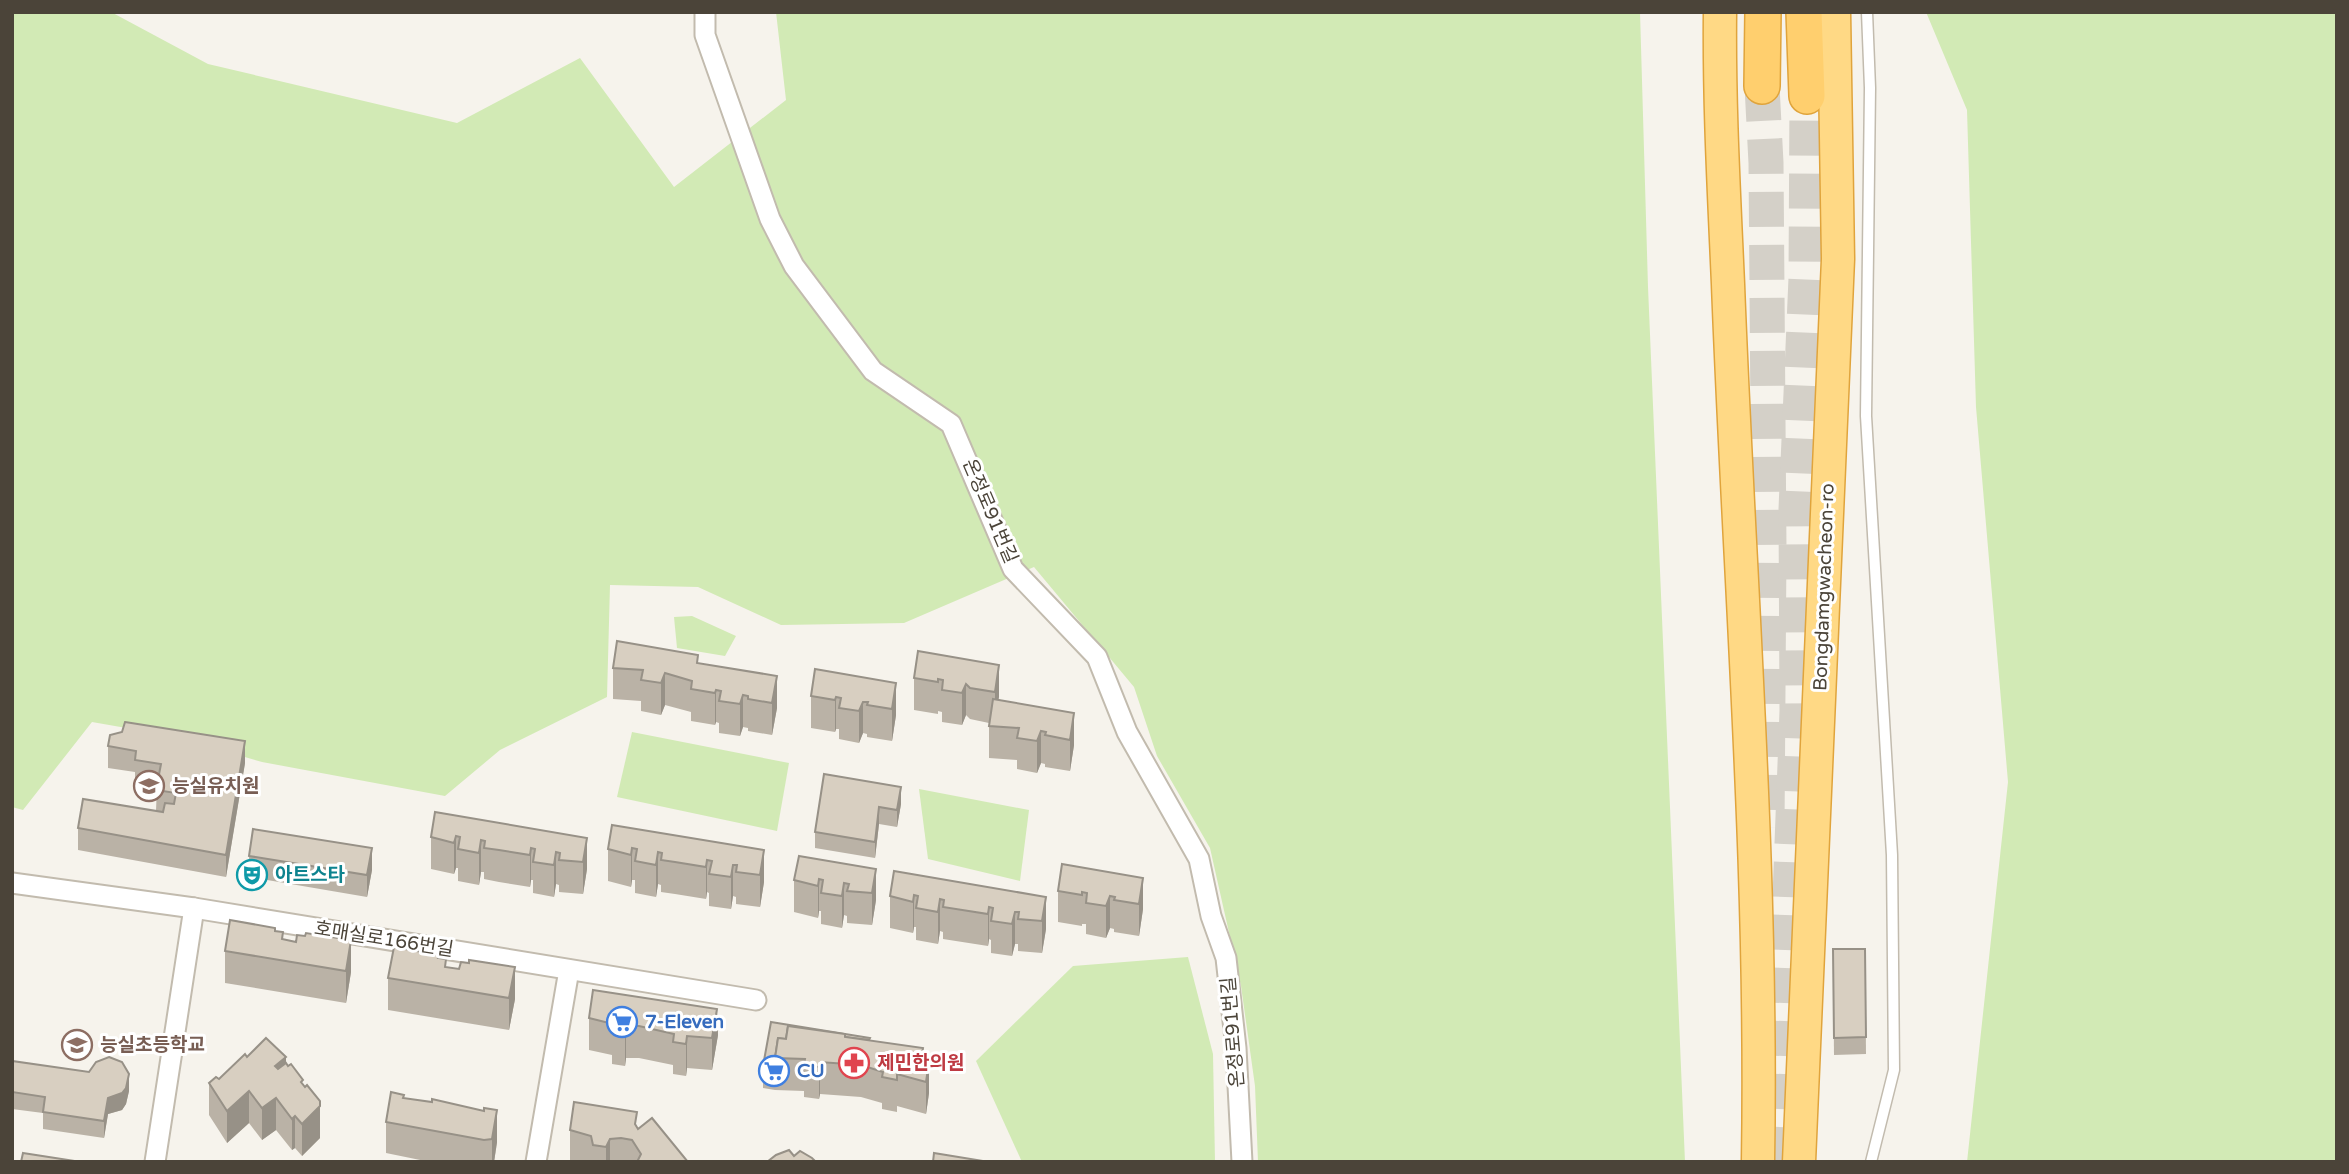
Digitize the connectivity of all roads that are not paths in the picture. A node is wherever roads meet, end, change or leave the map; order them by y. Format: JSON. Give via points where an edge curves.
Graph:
{"nodes":[{"id":1,"x":705,"y":12,"type":"edge"},
{"id":2,"x":1720,"y":12,"type":"edge"},
{"id":3,"x":1763,"y":12,"type":"edge"},
{"id":4,"x":1804,"y":12,"type":"edge"},
{"id":5,"x":1834,"y":12,"type":"edge"},
{"id":6,"x":1867,"y":12,"type":"edge"},
{"id":7,"x":1762,"y":86,"type":"tunnel mouth"},
{"id":8,"x":1807,"y":96,"type":"tunnel mouth"},
{"id":9,"x":12,"y":883,"type":"edge"},
{"id":10,"x":194,"y":908,"type":"junction"},
{"id":11,"x":569,"y":970,"type":"junction"},
{"id":12,"x":756,"y":1000,"type":"dead end"},
{"id":13,"x":155,"y":1162,"type":"edge"},
{"id":14,"x":536,"y":1162,"type":"edge"},
{"id":15,"x":1242,"y":1162,"type":"edge"},
{"id":16,"x":1759,"y":1162,"type":"edge"},
{"id":17,"x":1800,"y":1162,"type":"edge"},
{"id":18,"x":1871,"y":1162,"type":"edge"}],
"edges":[{"from":1,"to":15,"type":"street","name":"온정로91번길","via":[[705,35],[770,219],[794,266],[873,371],[951,424],[1013,569],[1097,657],[1127,732],[1199,859],[1226,958]]},
{"from":2,"to":16,"type":"highway","via":[[1732,410],[1749,713]]},
{"from":3,"to":7,"type":"highway"},
{"from":4,"to":8,"type":"highway"},
{"from":5,"to":17,"type":"highway","name":"Bongdamgwacheon-ro","via":[[1838,259]]},
{"from":6,"to":18,"type":"lane","via":[[1866,416],[1892,855],[1894,1056]]},
{"from":9,"to":10,"type":"street","name":"호매실로166번길"},
{"from":10,"to":11,"type":"street","name":"호매실로166번길"},
{"from":10,"to":13,"type":"street"},
{"from":11,"to":12,"type":"street","name":"호매실로166번길"},
{"from":11,"to":14,"type":"street"}]}
